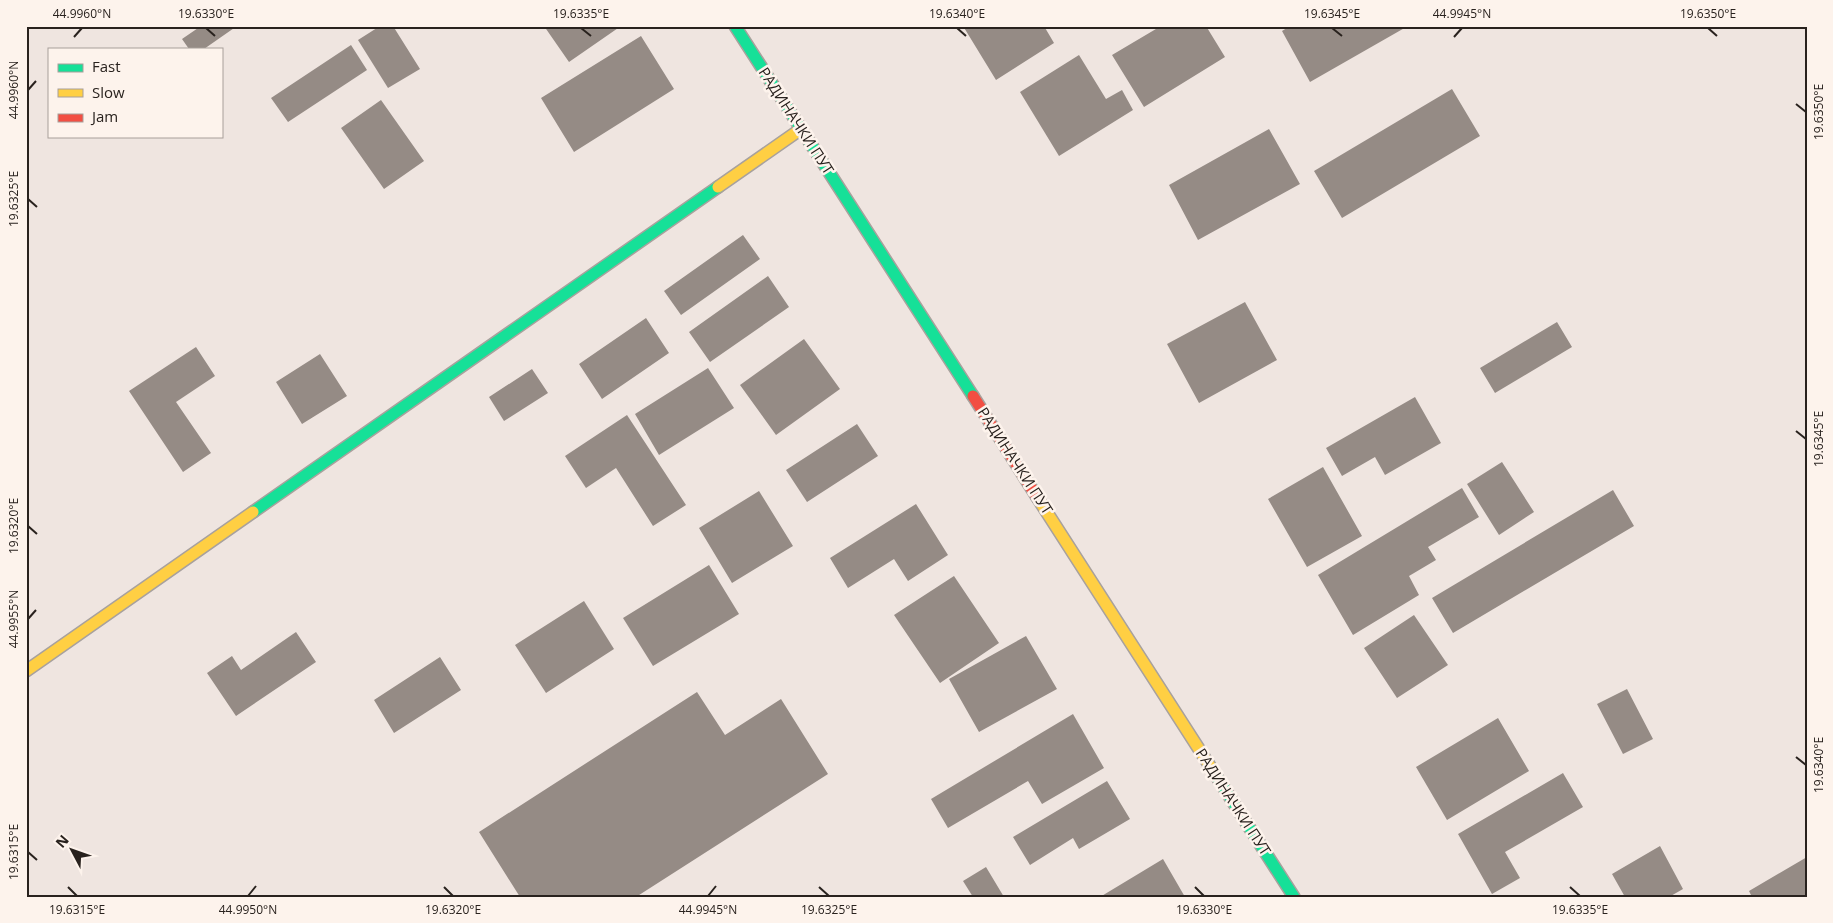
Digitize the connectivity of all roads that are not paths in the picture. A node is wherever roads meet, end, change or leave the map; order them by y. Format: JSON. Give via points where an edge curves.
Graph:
{"nodes":[{"id":1,"x":735,"y":26,"type":"edge"},
{"id":2,"x":801,"y":129,"type":"junction"},
{"id":3,"x":26,"y":671,"type":"edge"},
{"id":4,"x":1294,"y":897,"type":"edge"}],
"edges":[{"from":1,"to":2,"type":"street","name":"РАДИНАЧКИ ПУТ"},
{"from":2,"to":3,"type":"street"},
{"from":2,"to":4,"type":"street","name":"РАДИНАЧКИ ПУТ"}]}
